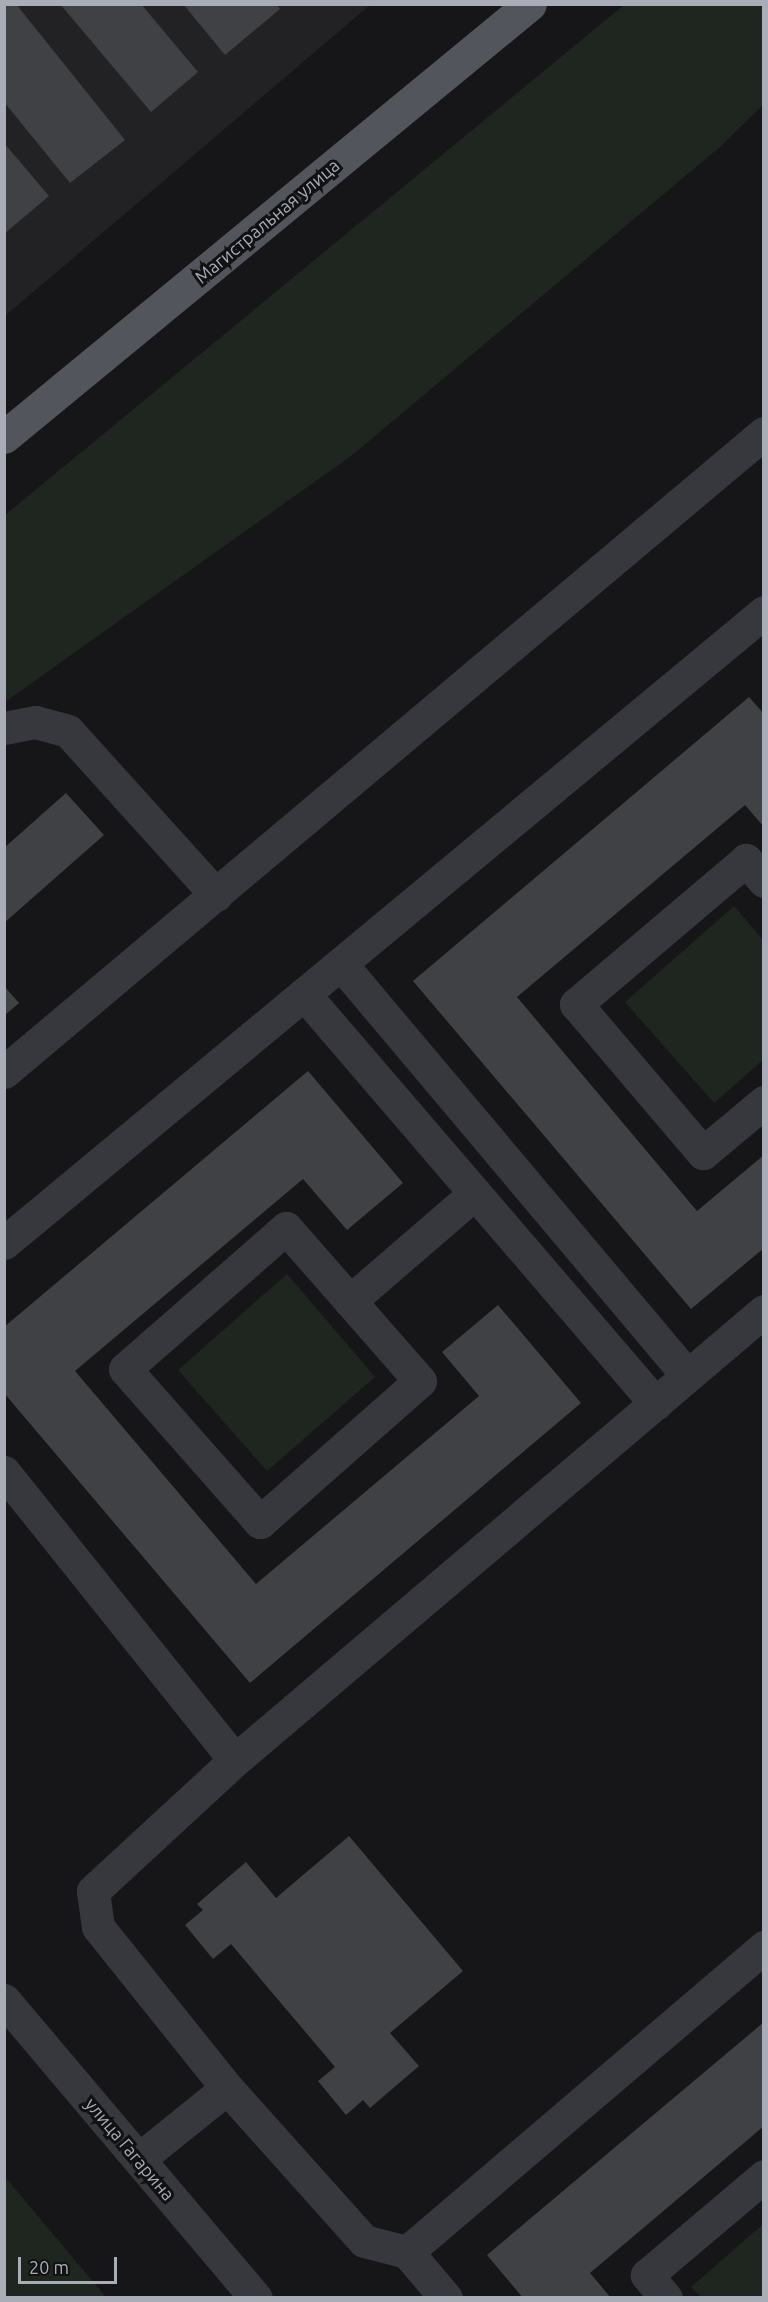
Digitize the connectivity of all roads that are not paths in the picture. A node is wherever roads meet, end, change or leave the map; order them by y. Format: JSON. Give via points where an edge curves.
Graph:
{"nodes":[{"id":1,"x":530,"y":4,"type":"edge"},
{"id":2,"x":764,"y":433,"type":"edge"},
{"id":3,"x":4,"y":437,"type":"edge"},
{"id":4,"x":764,"y":612,"type":"edge"},
{"id":5,"x":4,"y":728,"type":"edge"},
{"id":6,"x":764,"y":881,"type":"edge"},
{"id":7,"x":216,"y":895,"type":"junction"},
{"id":8,"x":341,"y":964,"type":"junction"},
{"id":9,"x":304,"y":994,"type":"junction"},
{"id":10,"x":4,"y":1072,"type":"edge"},
{"id":11,"x":764,"y":1102,"type":"edge"},
{"id":12,"x":475,"y":1193,"type":"junction"},
{"id":13,"x":4,"y":1243,"type":"edge"},
{"id":14,"x":350,"y":1301,"type":"junction"},
{"id":15,"x":764,"y":1311,"type":"edge"},
{"id":16,"x":687,"y":1375,"type":"junction"},
{"id":17,"x":656,"y":1404,"type":"junction"},
{"id":18,"x":4,"y":1472,"type":"edge"},
{"id":19,"x":235,"y":1760,"type":"junction"},
{"id":20,"x":764,"y":1947,"type":"edge"},
{"id":21,"x":4,"y":2000,"type":"edge"},
{"id":22,"x":227,"y":2088,"type":"junction"},
{"id":23,"x":139,"y":2158,"type":"junction"},
{"id":24,"x":764,"y":2176,"type":"edge"},
{"id":25,"x":407,"y":2252,"type":"junction"},
{"id":26,"x":256,"y":2298,"type":"edge"},
{"id":27,"x":446,"y":2298,"type":"edge"},
{"id":28,"x":666,"y":2298,"type":"edge"}],
"edges":[{"from":1,"to":3,"type":"main road","name":"Магистральная улица"},
{"from":2,"to":7,"type":"street"},
{"from":4,"to":8,"type":"street"},
{"from":5,"to":7,"type":"street","via":[[34,722],[68,731]]},
{"from":6,"to":11,"type":"street","via":[[746,860],[576,1004],[703,1153]]},
{"from":7,"to":10,"type":"street"},
{"from":8,"to":9,"type":"street"},
{"from":8,"to":16,"type":"street"},
{"from":9,"to":12,"type":"street"},
{"from":9,"to":13,"type":"street"},
{"from":12,"to":14,"type":"street"},
{"from":12,"to":17,"type":"street"},
{"from":14,"to":14,"type":"street","via":[[420,1381],[260,1522],[125,1369],[286,1228]]},
{"from":15,"to":16,"type":"street"},
{"from":16,"to":17,"type":"street"},
{"from":17,"to":19,"type":"street"},
{"from":18,"to":19,"type":"street"},
{"from":19,"to":22,"type":"street","via":[[93,1891],[98,1927]]},
{"from":20,"to":25,"type":"street"},
{"from":21,"to":23,"type":"street","name":"улица Гагарина"},
{"from":22,"to":23,"type":"street"},
{"from":22,"to":25,"type":"street","via":[[364,2241]]},
{"from":23,"to":26,"type":"street","name":"улица Гагарина"},
{"from":24,"to":28,"type":"street","via":[[647,2275]]},
{"from":25,"to":27,"type":"street"}]}
